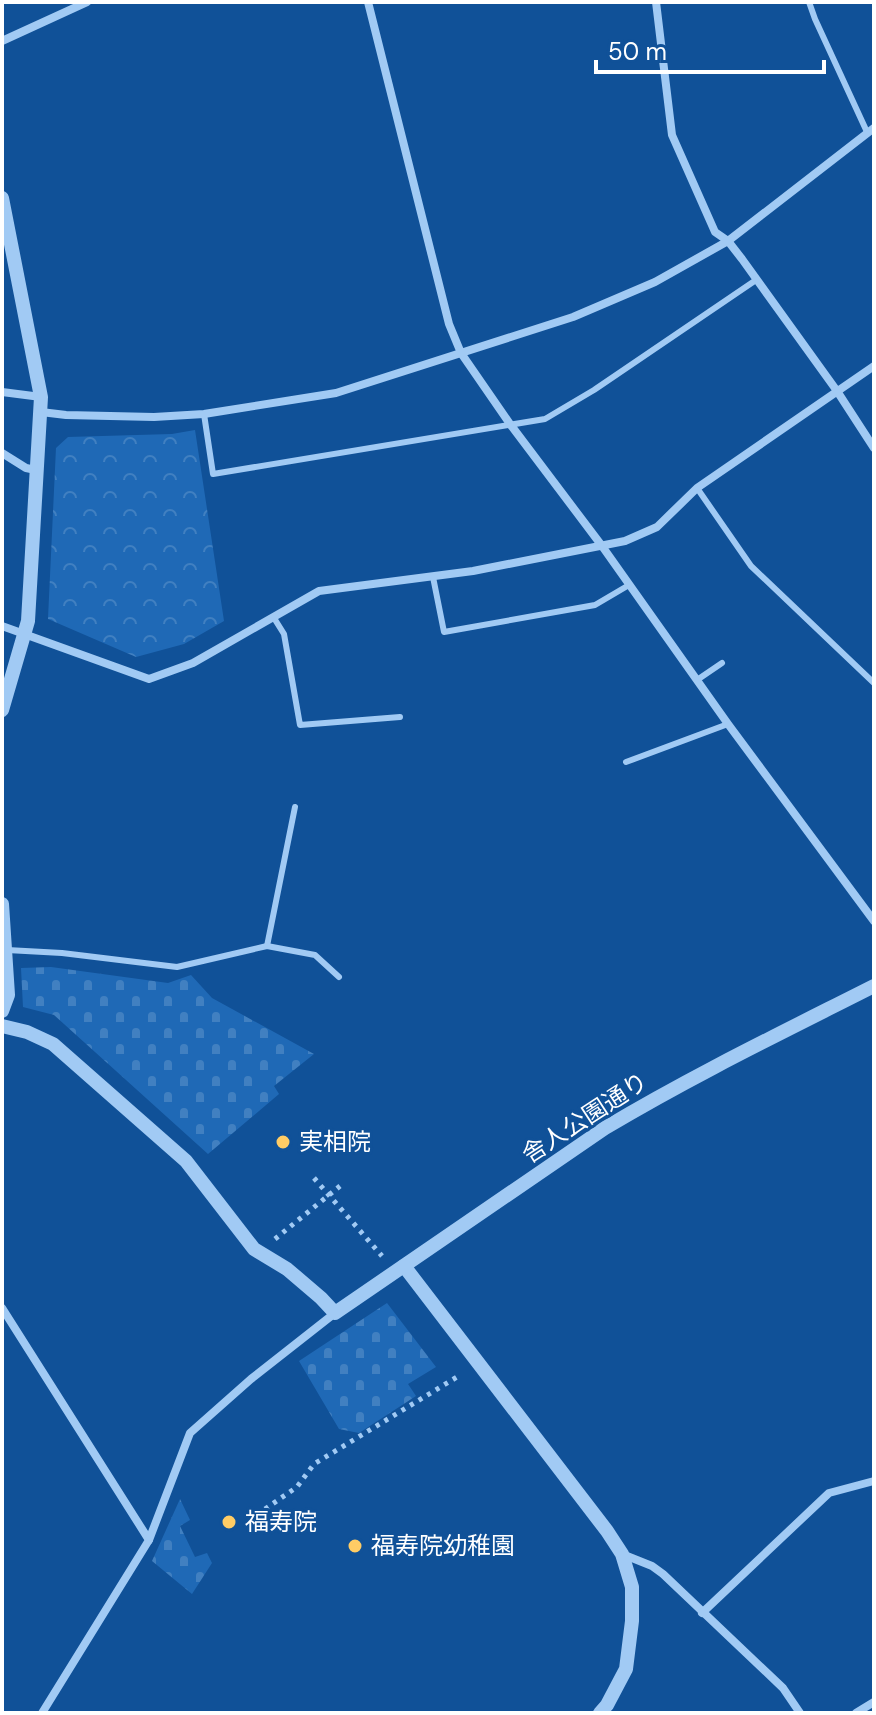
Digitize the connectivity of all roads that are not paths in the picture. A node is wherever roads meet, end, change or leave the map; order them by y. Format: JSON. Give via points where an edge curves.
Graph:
{"nodes":[{"id":1,"x":87,"y":2,"type":"edge"},
{"id":2,"x":368,"y":2,"type":"edge"},
{"id":3,"x":656,"y":2,"type":"edge"},
{"id":4,"x":809,"y":2,"type":"edge"},
{"id":5,"x":2,"y":41,"type":"edge"},
{"id":6,"x":871,"y":130,"type":"edge"},
{"id":7,"x":2,"y":198,"type":"edge"},
{"id":8,"x":728,"y":241,"type":"junction"},
{"id":9,"x":756,"y":280,"type":"junction"},
{"id":10,"x":461,"y":353,"type":"junction"},
{"id":11,"x":874,"y":366,"type":"edge"},
{"id":12,"x":837,"y":391,"type":"junction"},
{"id":13,"x":2,"y":392,"type":"edge"},
{"id":14,"x":41,"y":404,"type":"junction"},
{"id":15,"x":204,"y":414,"type":"junction"},
{"id":16,"x":510,"y":424,"type":"junction"},
{"id":17,"x":874,"y":448,"type":"edge"},
{"id":18,"x":2,"y":453,"type":"edge"},
{"id":19,"x":36,"y":470,"type":"junction"},
{"id":20,"x":697,"y":488,"type":"junction"},
{"id":21,"x":602,"y":546,"type":"junction"},
{"id":22,"x":433,"y":577,"type":"junction"},
{"id":23,"x":629,"y":585,"type":"junction"},
{"id":24,"x":274,"y":618,"type":"junction"},
{"id":25,"x":2,"y":626,"type":"edge"},
{"id":26,"x":25,"y":633,"type":"junction"},
{"id":27,"x":722,"y":663,"type":"dead end"},
{"id":28,"x":697,"y":680,"type":"junction"},
{"id":29,"x":874,"y":683,"type":"edge"},
{"id":30,"x":2,"y":710,"type":"edge"},
{"id":31,"x":400,"y":717,"type":"dead end"},
{"id":32,"x":728,"y":724,"type":"junction"},
{"id":33,"x":626,"y":762,"type":"dead end"},
{"id":34,"x":295,"y":807,"type":"dead end"},
{"id":35,"x":2,"y":904,"type":"edge"},
{"id":36,"x":874,"y":921,"type":"edge"},
{"id":37,"x":267,"y":946,"type":"junction"},
{"id":38,"x":4,"y":950,"type":"edge"},
{"id":39,"x":339,"y":977,"type":"dead end"},
{"id":40,"x":874,"y":986,"type":"edge"},
{"id":41,"x":2,"y":1011,"type":"edge"},
{"id":42,"x":2,"y":1026,"type":"edge"},
{"id":43,"x":404,"y":1266,"type":"junction"},
{"id":44,"x":2,"y":1308,"type":"edge"},
{"id":45,"x":335,"y":1313,"type":"junction"},
{"id":46,"x":874,"y":1481,"type":"edge"},
{"id":47,"x":149,"y":1540,"type":"junction"},
{"id":48,"x":622,"y":1554,"type":"junction"},
{"id":49,"x":702,"y":1613,"type":"junction"},
{"id":50,"x":874,"y":1702,"type":"edge"},
{"id":51,"x":42,"y":1713,"type":"edge"},
{"id":52,"x":600,"y":1713,"type":"edge"},
{"id":53,"x":800,"y":1713,"type":"edge"},
{"id":54,"x":856,"y":1713,"type":"edge"}],
"edges":[{"from":1,"to":5,"type":"street"},
{"from":2,"to":10,"type":"street","via":[[449,324]]},
{"from":3,"to":8,"type":"street","via":[[672,135],[715,232]]},
{"from":4,"to":6,"type":"lane"},
{"from":6,"to":8,"type":"street"},
{"from":7,"to":14,"type":"street"},
{"from":8,"to":9,"type":"street"},
{"from":8,"to":10,"type":"street","via":[[655,282],[573,317]]},
{"from":9,"to":12,"type":"street"},
{"from":9,"to":16,"type":"lane","via":[[545,419]]},
{"from":10,"to":15,"type":"street","via":[[336,393]]},
{"from":10,"to":16,"type":"street"},
{"from":11,"to":12,"type":"street"},
{"from":12,"to":17,"type":"street"},
{"from":12,"to":20,"type":"street"},
{"from":13,"to":14,"type":"street"},
{"from":14,"to":15,"type":"street","via":[[66,415]]},
{"from":14,"to":19,"type":"street"},
{"from":15,"to":16,"type":"lane","via":[[213,474]]},
{"from":16,"to":21,"type":"street"},
{"from":18,"to":19,"type":"street"},
{"from":19,"to":26,"type":"street"},
{"from":20,"to":21,"type":"street","via":[[657,527]]},
{"from":20,"to":29,"type":"lane","via":[[751,566]]},
{"from":21,"to":22,"type":"street"},
{"from":21,"to":23,"type":"street"},
{"from":22,"to":23,"type":"lane","via":[[444,632],[595,605]]},
{"from":22,"to":24,"type":"street","via":[[319,591]]},
{"from":23,"to":28,"type":"street"},
{"from":24,"to":26,"type":"street","via":[[193,663],[149,679]]},
{"from":24,"to":31,"type":"lane","via":[[284,634],[300,725]]},
{"from":25,"to":26,"type":"street"},
{"from":26,"to":30,"type":"street"},
{"from":27,"to":28,"type":"lane"},
{"from":28,"to":32,"type":"street"},
{"from":32,"to":33,"type":"lane"},
{"from":32,"to":36,"type":"street"},
{"from":34,"to":37,"type":"lane"},
{"from":35,"to":38,"type":"street"},
{"from":37,"to":38,"type":"lane","via":[[177,967]]},
{"from":37,"to":39,"type":"lane","via":[[315,955]]},
{"from":38,"to":41,"type":"street","via":[[8,995]]},
{"from":40,"to":43,"type":"street","name":"舎人公園通り","via":[[650,1101]]},
{"from":42,"to":45,"type":"street","via":[[53,1044],[186,1161],[258,1252],[287,1269]]},
{"from":43,"to":45,"type":"street","name":"舎人公園通り"},
{"from":43,"to":48,"type":"street"},
{"from":44,"to":47,"type":"street"},
{"from":45,"to":47,"type":"street","via":[[190,1433]]},
{"from":46,"to":49,"type":"street","via":[[829,1493]]},
{"from":47,"to":51,"type":"street"},
{"from":48,"to":49,"type":"street","via":[[652,1566]]},
{"from":48,"to":52,"type":"street","via":[[632,1587],[626,1669]]},
{"from":49,"to":53,"type":"street","via":[[783,1688]]},
{"from":50,"to":54,"type":"street"}]}
